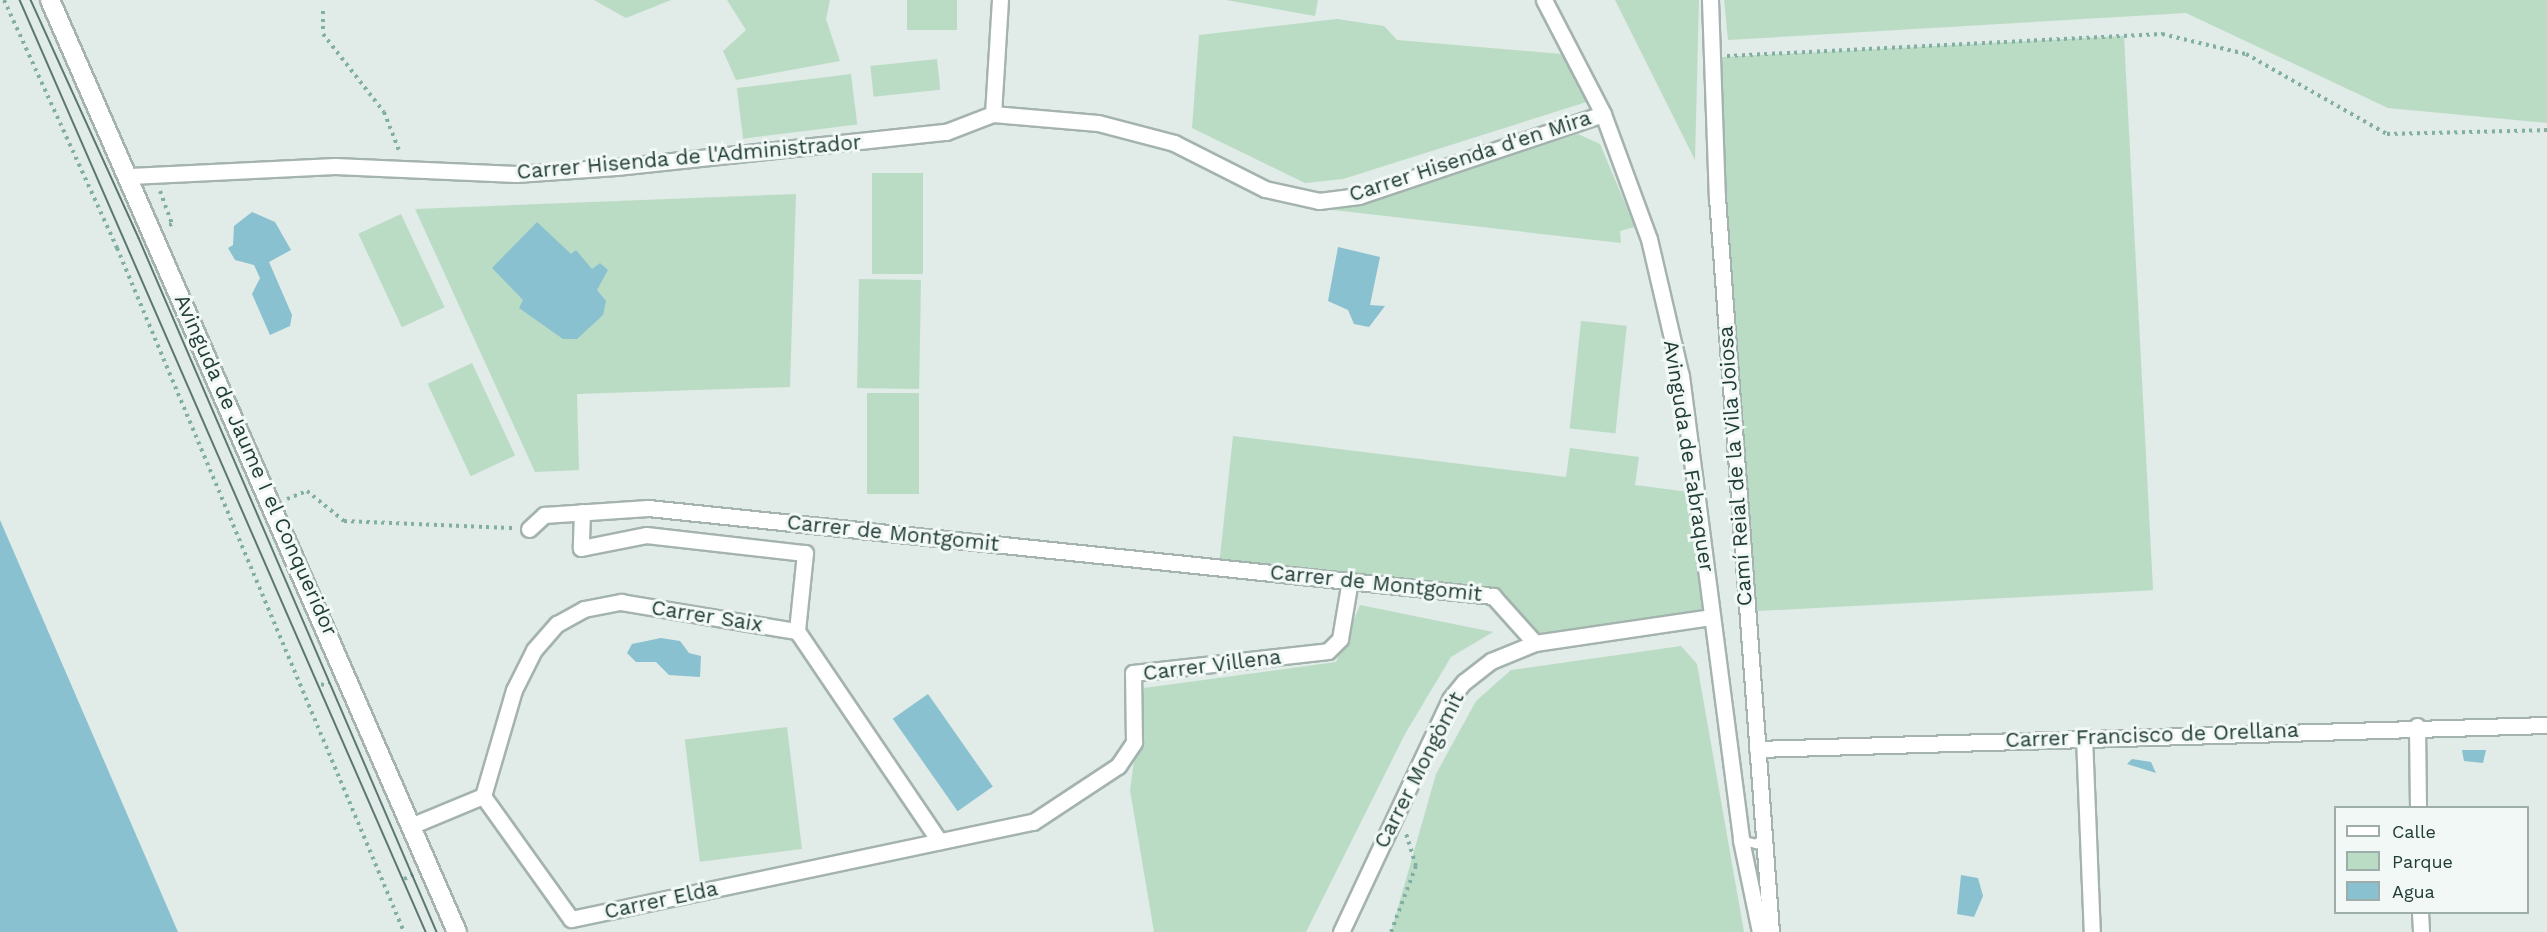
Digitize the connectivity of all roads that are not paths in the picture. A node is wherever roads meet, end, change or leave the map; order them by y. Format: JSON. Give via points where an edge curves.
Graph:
{"nodes":[{"id":1,"x":50,"y":0,"type":"edge"},
{"id":2,"x":1000,"y":0,"type":"edge"},
{"id":3,"x":1544,"y":0,"type":"edge"},
{"id":4,"x":1710,"y":0,"type":"edge"},
{"id":5,"x":993,"y":114,"type":"junction"},
{"id":6,"x":1603,"y":114,"type":"junction"},
{"id":7,"x":130,"y":176,"type":"junction"},
{"id":8,"x":582,"y":512,"type":"junction"},
{"id":9,"x":529,"y":529,"type":"road end"},
{"id":10,"x":1350,"y":580,"type":"junction"},
{"id":11,"x":1712,"y":617,"type":"junction"},
{"id":12,"x":797,"y":631,"type":"junction"},
{"id":13,"x":1535,"y":643,"type":"junction"},
{"id":14,"x":2547,"y":724,"type":"edge"},
{"id":15,"x":2417,"y":726,"type":"junction"},
{"id":16,"x":2084,"y":737,"type":"junction"},
{"id":17,"x":1757,"y":748,"type":"junction"},
{"id":18,"x":483,"y":796,"type":"junction"},
{"id":19,"x":2418,"y":806,"type":"edge"},
{"id":20,"x":412,"y":825,"type":"junction"},
{"id":21,"x":1765,"y":838,"type":"junction"},
{"id":22,"x":1741,"y":840,"type":"junction"},
{"id":23,"x":939,"y":841,"type":"junction"},
{"id":24,"x":2420,"y":914,"type":"edge"},
{"id":25,"x":457,"y":932,"type":"edge"},
{"id":26,"x":1341,"y":932,"type":"edge"},
{"id":27,"x":1760,"y":932,"type":"edge"},
{"id":28,"x":1771,"y":932,"type":"edge"},
{"id":29,"x":2092,"y":932,"type":"edge"},
{"id":30,"x":2421,"y":932,"type":"edge"}],
"edges":[{"from":1,"to":7,"type":"street","name":"Avinguda de Jaume I el Conqueridor"},
{"from":2,"to":5,"type":"street"},
{"from":3,"to":6,"type":"street","name":"Avinguda de Fabraquer"},
{"from":4,"to":17,"type":"street","name":"Camí Reial de la Vila Joiosa"},
{"from":5,"to":6,"type":"street","name":"Carrer Hisenda d'en Mira","via":[[1109,126],[1174,143],[1265,189],[1319,201],[1359,196]]},
{"from":5,"to":7,"type":"street","name":"Carrer Hisenda de l'Administrador","via":[[946,132],[616,167],[516,174],[334,166]]},
{"from":6,"to":11,"type":"street","name":"Avinguda de Fabraquer","via":[[1649,240],[1681,376]]},
{"from":7,"to":20,"type":"street","name":"Avinguda de Jaume I el Conqueridor"},
{"from":8,"to":9,"type":"street","name":"Carrer de Montgomit","via":[[544,515]]},
{"from":8,"to":10,"type":"street","name":"Carrer de Montgomit","via":[[648,507]]},
{"from":8,"to":12,"type":"street","via":[[581,548],[646,535],[805,553]]},
{"from":10,"to":13,"type":"street","name":"Carrer de Montgomit","via":[[1493,596]]},
{"from":10,"to":23,"type":"street","name":"Carrer Villena","via":[[1340,639],[1328,651],[1133,673],[1134,742],[1118,766],[1033,822]]},
{"from":11,"to":13,"type":"street","name":"Carrer Mongòmit"},
{"from":11,"to":22,"type":"street","name":"Avinguda de Fabraquer"},
{"from":12,"to":18,"type":"street","name":"Carrer Saix","via":[[621,602],[584,609],[557,624],[534,650],[514,690]]},
{"from":12,"to":23,"type":"street"},
{"from":13,"to":26,"type":"street","name":"Carrer Mongòmit","via":[[1491,661],[1450,699]]},
{"from":14,"to":15,"type":"street","name":"Carrer Francisco de Orellana"},
{"from":15,"to":16,"type":"street","name":"Carrer Francisco de Orellana"},
{"from":15,"to":19,"type":"street"},
{"from":16,"to":17,"type":"street","name":"Carrer Francisco de Orellana"},
{"from":16,"to":29,"type":"street"},
{"from":17,"to":21,"type":"street","name":"Camí Reial de la Vila Joiosa"},
{"from":18,"to":20,"type":"street"},
{"from":18,"to":23,"type":"street","name":"Carrer Elda","via":[[571,919]]},
{"from":20,"to":25,"type":"street","name":"Avinguda de Jaume I el Conqueridor"},
{"from":21,"to":22,"type":"lane","via":[[1756,844]]},
{"from":21,"to":28,"type":"street","name":"Camí Reial de la Vila Joiosa"},
{"from":22,"to":27,"type":"street","name":"Avinguda de Fabraquer"},
{"from":24,"to":30,"type":"street"}]}
